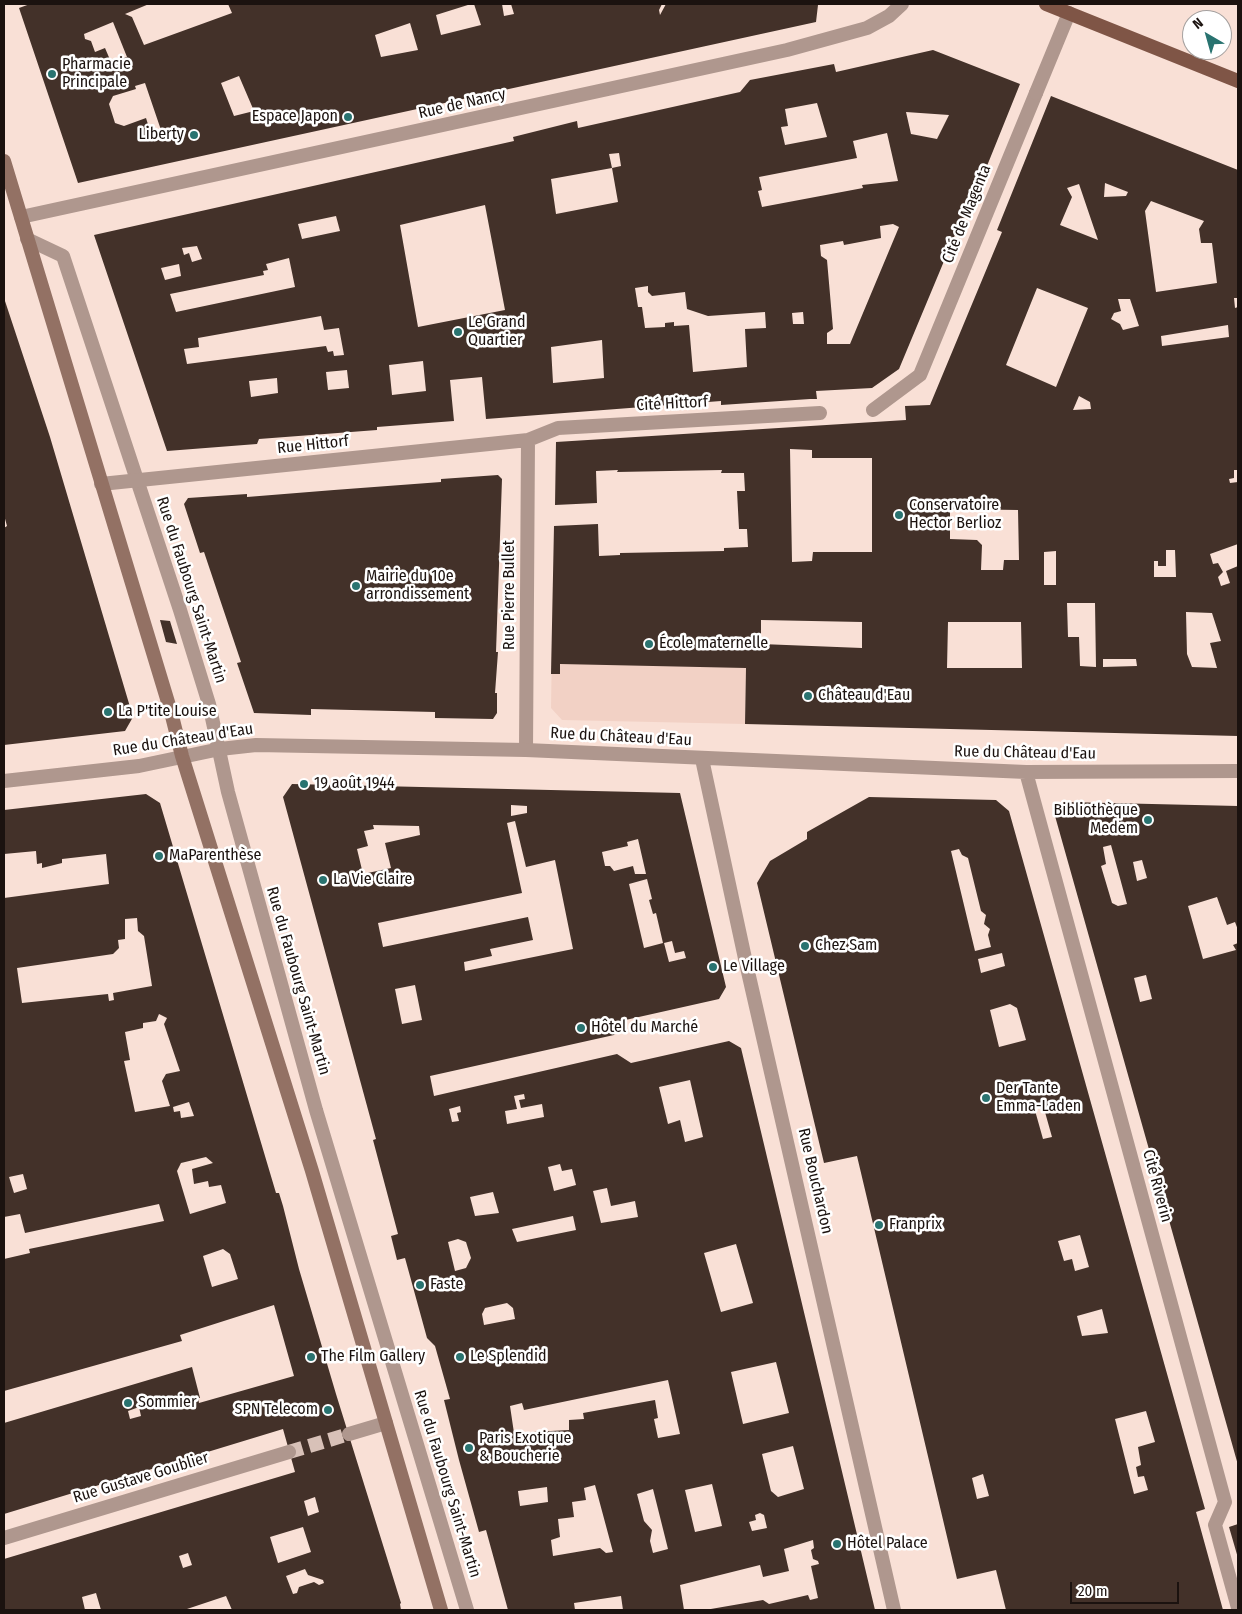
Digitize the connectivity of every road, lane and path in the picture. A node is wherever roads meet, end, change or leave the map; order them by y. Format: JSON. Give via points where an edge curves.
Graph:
{"nodes":[{"id":1,"x":902,"y":4,"type":"edge"},
{"id":2,"x":1046,"y":4,"type":"edge"},
{"id":3,"x":1069,"y":12,"type":"junction"},
{"id":4,"x":1238,"y":81,"type":"edge"},
{"id":5,"x":4,"y":162,"type":"edge"},
{"id":6,"x":21,"y":217,"type":"junction"},
{"id":7,"x":27,"y":239,"type":"junction"},
{"id":8,"x":873,"y":410,"type":"dead end"},
{"id":9,"x":820,"y":413,"type":"dead end"},
{"id":10,"x":528,"y":440,"type":"junction"},
{"id":11,"x":137,"y":480,"type":"junction"},
{"id":12,"x":101,"y":484,"type":"junction"},
{"id":13,"x":220,"y":749,"type":"junction"},
{"id":14,"x":526,"y":750,"type":"junction"},
{"id":15,"x":182,"y":756,"type":"junction"},
{"id":16,"x":702,"y":759,"type":"junction"},
{"id":17,"x":1238,"y":771,"type":"edge"},
{"id":18,"x":1026,"y":772,"type":"junction"},
{"id":19,"x":4,"y":780,"type":"edge"},
{"id":20,"x":386,"y":1423,"type":"junction"},
{"id":21,"x":348,"y":1434,"type":"tunnel mouth"},
{"id":22,"x":289,"y":1452,"type":"tunnel mouth"},
{"id":23,"x":4,"y":1538,"type":"edge"},
{"id":24,"x":1238,"y":1608,"type":"edge"},
{"id":25,"x":441,"y":1610,"type":"edge"},
{"id":26,"x":467,"y":1610,"type":"edge"},
{"id":27,"x":894,"y":1610,"type":"edge"}],
"edges":[{"from":1,"to":6,"type":"street","name":"Rue de Nancy","via":[[868,28],[786,50]]},
{"from":2,"to":3,"type":"main road"},
{"from":3,"to":4,"type":"main road"},
{"from":3,"to":8,"type":"street","name":"Cité de Magenta","via":[[920,375]]},
{"from":5,"to":6,"type":"main road"},
{"from":6,"to":7,"type":"main road"},
{"from":7,"to":11,"type":"street","name":"Rue du Faubourg Saint-Martin","via":[[63,256]]},
{"from":7,"to":12,"type":"main road"},
{"from":9,"to":10,"type":"street","name":"Cité Hittorf","via":[[558,428]]},
{"from":10,"to":11,"type":"street","name":"Rue Hittorf"},
{"from":10,"to":14,"type":"street","name":"Rue Pierre Bullet"},
{"from":11,"to":12,"type":"street","name":"Rue Hittorf"},
{"from":11,"to":13,"type":"street","name":"Rue du Faubourg Saint-Martin","via":[[209,704]]},
{"from":12,"to":15,"type":"main road"},
{"from":13,"to":14,"type":"street","name":"Rue du Château d'Eau","via":[[256,745]]},
{"from":13,"to":15,"type":"street","name":"Rue du Château d'Eau"},
{"from":13,"to":26,"type":"street","name":"Rue du Faubourg Saint-Martin","via":[[228,792],[316,1110]]},
{"from":14,"to":16,"type":"street","name":"Rue du Château d'Eau"},
{"from":15,"to":19,"type":"street","name":"Rue du Château d'Eau","via":[[139,766]]},
{"from":15,"to":20,"type":"main road","via":[[312,1171]]},
{"from":16,"to":18,"type":"street","name":"Rue du Château d'Eau"},
{"from":16,"to":27,"type":"street","name":"Rue Bouchardon"},
{"from":17,"to":18,"type":"street","name":"Rue du Château d'Eau"},
{"from":18,"to":24,"type":"street","name":"Cité Riverin","via":[[1225,1502],[1215,1525]]},
{"from":20,"to":21,"type":"street"},
{"from":20,"to":25,"type":"main road"},
{"from":22,"to":23,"type":"street","name":"Rue Gustave Goublier"}]}
